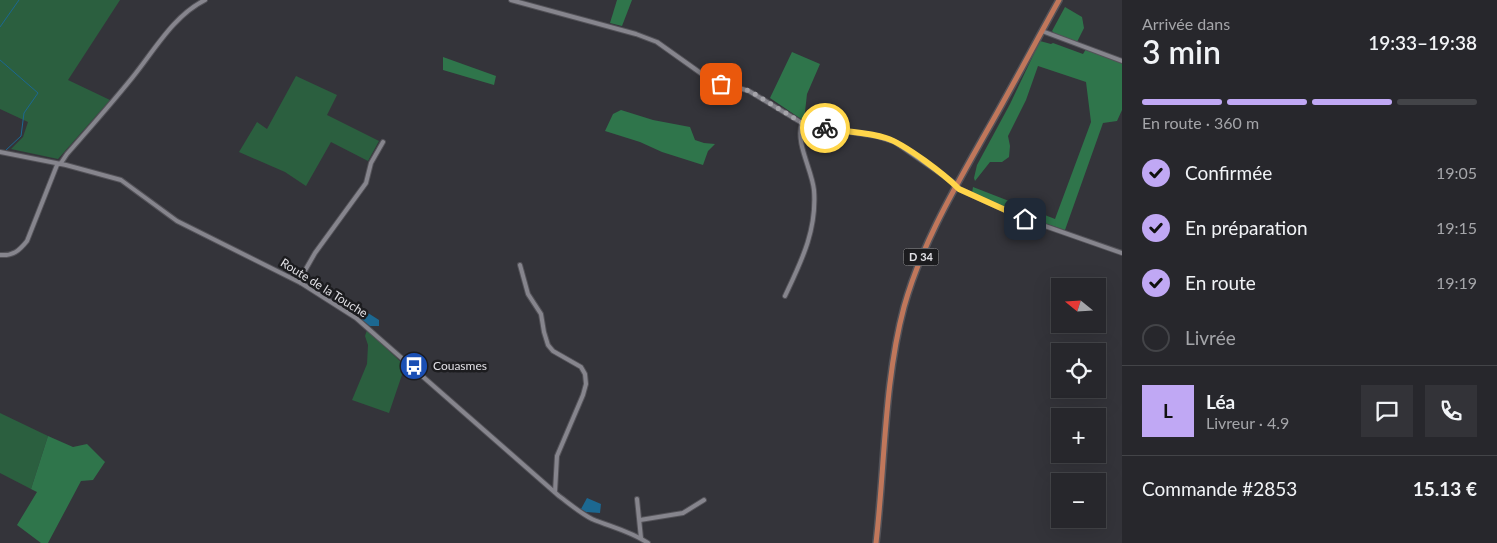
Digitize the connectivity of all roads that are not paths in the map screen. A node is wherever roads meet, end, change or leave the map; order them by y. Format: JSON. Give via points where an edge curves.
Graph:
{"nodes":[{"id":1,"x":205,"y":0,"type":"edge"},
{"id":2,"x":511,"y":0,"type":"edge"},
{"id":3,"x":1059,"y":0,"type":"edge"},
{"id":4,"x":1042,"y":31,"type":"junction"},
{"id":5,"x":1122,"y":61,"type":"edge"},
{"id":6,"x":802,"y":123,"type":"junction"},
{"id":7,"x":383,"y":142,"type":"dead end"},
{"id":8,"x":0,"y":152,"type":"edge"},
{"id":9,"x":59,"y":164,"type":"junction"},
{"id":10,"x":956,"y":186,"type":"junction"},
{"id":11,"x":1122,"y":253,"type":"edge"},
{"id":12,"x":0,"y":255,"type":"edge"},
{"id":13,"x":520,"y":265,"type":"dead end"},
{"id":14,"x":301,"y":283,"type":"junction"},
{"id":15,"x":785,"y":296,"type":"dead end"},
{"id":16,"x":555,"y":492,"type":"junction"},
{"id":17,"x":637,"y":499,"type":"dead end"},
{"id":18,"x":704,"y":500,"type":"dead end"},
{"id":19,"x":640,"y":520,"type":"junction"},
{"id":20,"x":641,"y":538,"type":"junction"},
{"id":21,"x":648,"y":543,"type":"edge"},
{"id":22,"x":876,"y":543,"type":"edge"}],
"edges":[{"from":1,"to":9,"type":"street","via":[[177,21]]},
{"from":2,"to":6,"type":"street","via":[[657,42],[709,80],[750,91]]},
{"from":3,"to":4,"type":"main road","number":"D 34"},
{"from":4,"to":5,"type":"street"},
{"from":4,"to":10,"type":"main road","number":"D 34"},
{"from":6,"to":10,"type":"street","via":[[890,140]]},
{"from":6,"to":15,"type":"street","via":[[802,142],[814,187],[813,223],[806,249]]},
{"from":7,"to":14,"type":"street","via":[[371,163],[366,182],[316,253]]},
{"from":8,"to":9,"type":"street","name":"Route de la Touche"},
{"from":9,"to":12,"type":"street","via":[[27,241],[14,254]]},
{"from":9,"to":14,"type":"street","name":"Route de la Touche","via":[[121,180],[177,221]]},
{"from":10,"to":11,"type":"street","via":[[1025,219]]},
{"from":10,"to":22,"type":"main road","number":"D 34","via":[[923,252],[900,326],[891,380]]},
{"from":13,"to":16,"type":"street","via":[[528,294],[541,314],[548,344],[586,374],[583,395],[557,456]]},
{"from":14,"to":16,"type":"street","name":"Route de la Touche","via":[[356,318]]},
{"from":16,"to":20,"type":"street","name":"Route de la Touche","via":[[586,516]]},
{"from":17,"to":19,"type":"street"},
{"from":18,"to":19,"type":"street","via":[[684,513]]},
{"from":19,"to":20,"type":"street"},
{"from":20,"to":21,"type":"street","name":"Route de la Touche"}]}
